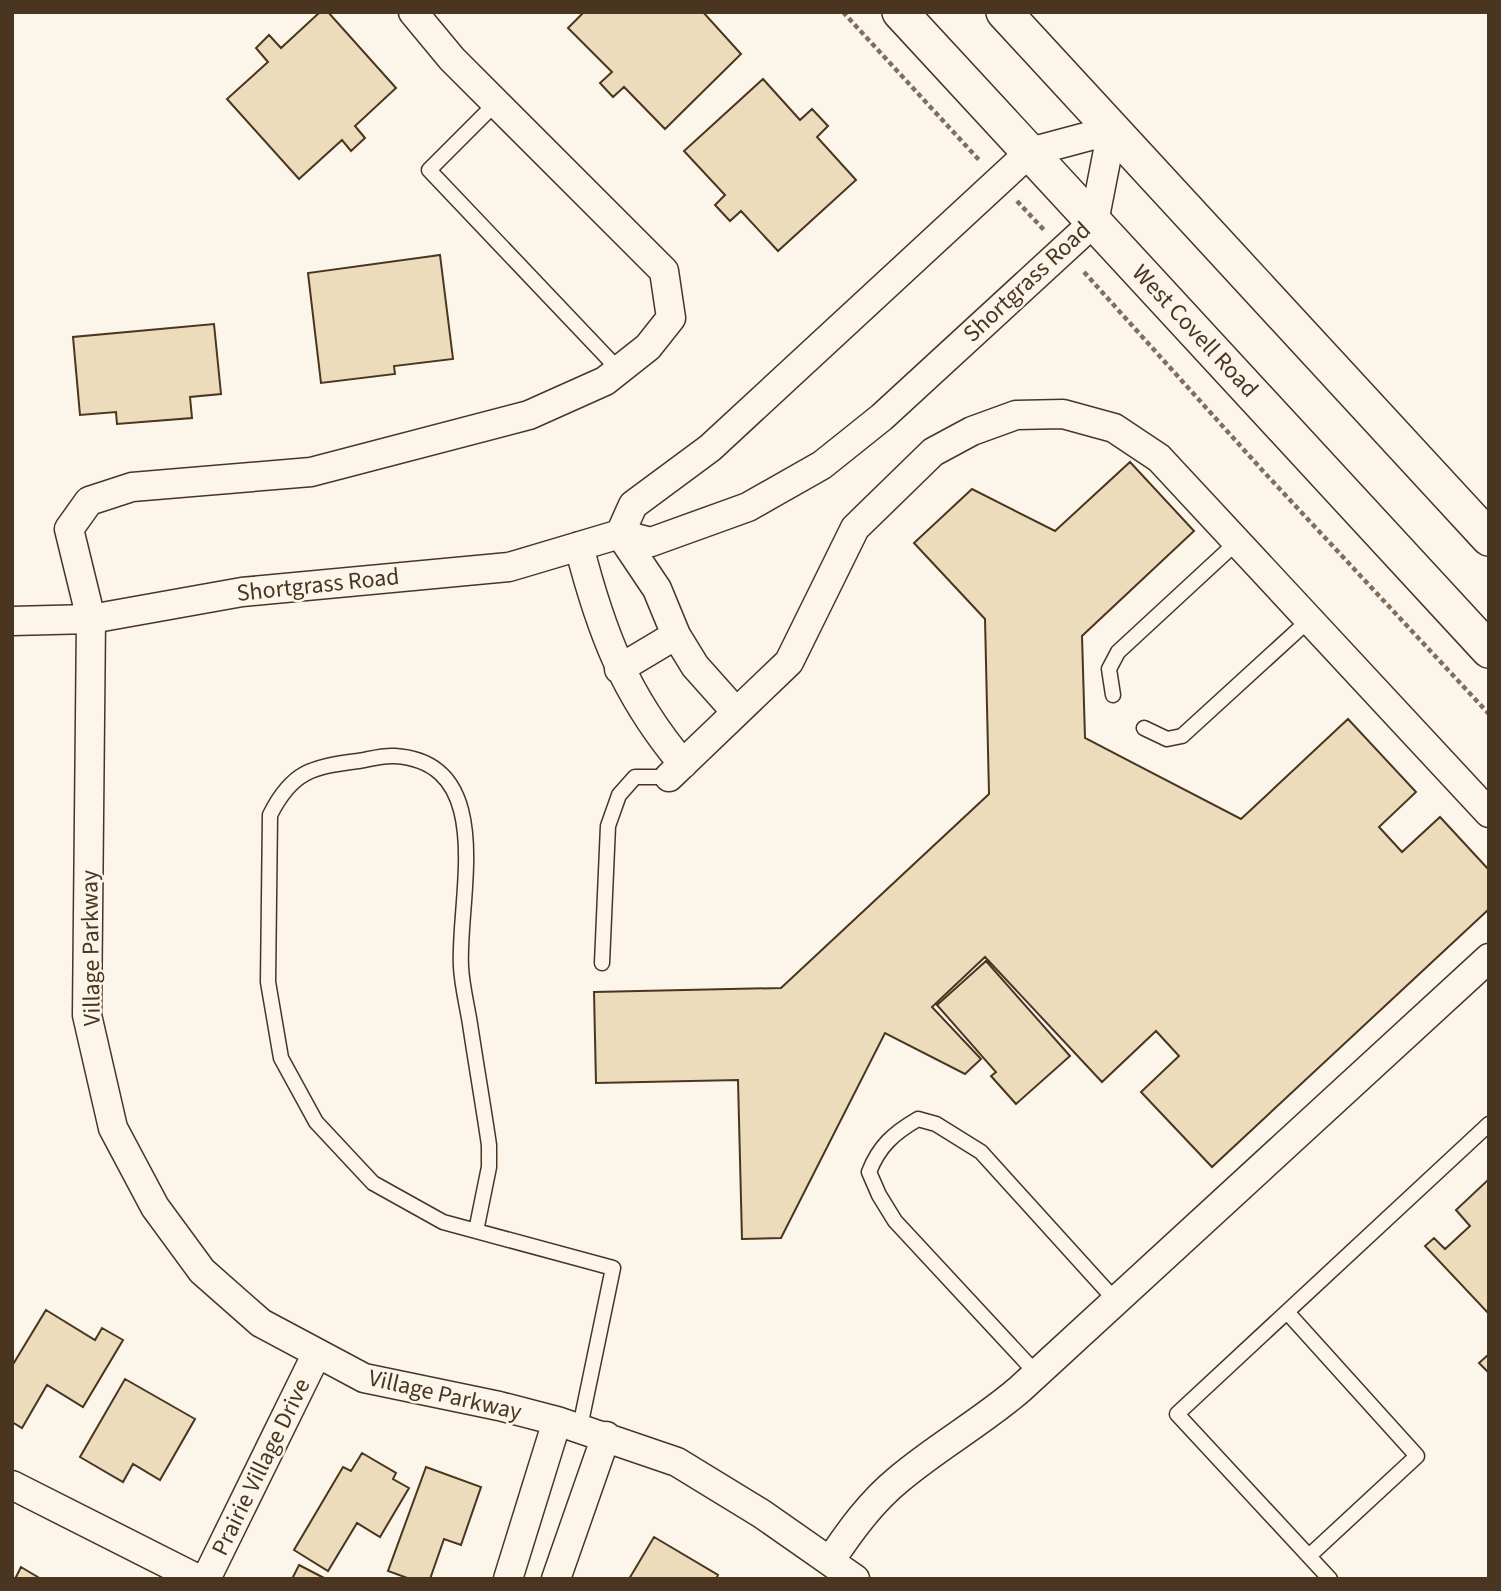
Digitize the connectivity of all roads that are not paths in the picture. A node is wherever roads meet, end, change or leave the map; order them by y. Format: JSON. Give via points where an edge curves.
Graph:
{"nodes":[{"id":1,"x":413,"y":12,"type":"edge"},
{"id":2,"x":900,"y":12,"type":"edge"},
{"id":3,"x":1004,"y":12,"type":"edge"},
{"id":4,"x":496,"y":103,"type":"junction"},
{"id":5,"x":1112,"y":130,"type":"junction"},
{"id":6,"x":1030,"y":152,"type":"junction"},
{"id":7,"x":1094,"y":222,"type":"junction"},
{"id":8,"x":619,"y":370,"type":"junction"},
{"id":9,"x":620,"y":534,"type":"junction"},
{"id":10,"x":1489,"y":538,"type":"edge"},
{"id":11,"x":1237,"y":542,"type":"junction"},
{"id":12,"x":579,"y":546,"type":"junction"},
{"id":13,"x":90,"y":619,"type":"junction"},
{"id":14,"x":1310,"y":620,"type":"junction"},
{"id":15,"x":12,"y":621,"type":"edge"},
{"id":16,"x":676,"y":635,"type":"junction"},
{"id":17,"x":1489,"y":650,"type":"edge"},
{"id":18,"x":620,"y":669,"type":"junction"},
{"id":19,"x":1113,"y":695,"type":"dead end"},
{"id":20,"x":736,"y":712,"type":"junction"},
{"id":21,"x":1144,"y":728,"type":"dead end"},
{"id":22,"x":676,"y":770,"type":"junction"},
{"id":23,"x":1489,"y":813,"type":"edge"},
{"id":24,"x":1489,"y":958,"type":"edge"},
{"id":25,"x":602,"y":963,"type":"dead end"},
{"id":26,"x":1489,"y":1124,"type":"edge"},
{"id":27,"x":476,"y":1231,"type":"junction"},
{"id":28,"x":1116,"y":1301,"type":"junction"},
{"id":29,"x":1287,"y":1312,"type":"junction"},
{"id":30,"x":316,"y":1354,"type":"junction"},
{"id":31,"x":1037,"y":1374,"type":"junction"},
{"id":32,"x":581,"y":1428,"type":"junction"},
{"id":33,"x":12,"y":1485,"type":"edge"},
{"id":34,"x":1309,"y":1556,"type":"junction"},
{"id":35,"x":830,"y":1561,"type":"junction"},
{"id":36,"x":511,"y":1567,"type":"edge"},
{"id":37,"x":557,"y":1575,"type":"edge"},
{"id":38,"x":198,"y":1579,"type":"edge"},
{"id":39,"x":206,"y":1579,"type":"edge"},
{"id":40,"x":855,"y":1579,"type":"edge"},
{"id":41,"x":1331,"y":1579,"type":"edge"}],
"edges":[{"from":1,"to":4,"type":"street"},
{"from":2,"to":6,"type":"street","name":"West Covell Road"},
{"from":3,"to":5,"type":"street"},
{"from":4,"to":8,"type":"street","name":"Village Parkway","via":[[664,271],[671,318],[648,347]]},
{"from":4,"to":8,"type":"lane","via":[[429,170]]},
{"from":5,"to":6,"type":"street"},
{"from":5,"to":7,"type":"street","name":"Shortgrass Road"},
{"from":5,"to":10,"type":"street"},
{"from":6,"to":7,"type":"street","name":"West Covell Road"},
{"from":6,"to":9,"type":"street","via":[[710,447],[633,505]]},
{"from":7,"to":9,"type":"street","name":"Shortgrass Road","via":[[882,417],[822,465],[748,507],[651,542]]},
{"from":7,"to":17,"type":"street","name":"West Covell Road"},
{"from":8,"to":13,"type":"street","name":"Village Parkway","via":[[605,381],[529,415],[311,472],[132,487],[89,500],[69,529]]},
{"from":9,"to":12,"type":"street","name":"Shortgrass Road"},
{"from":9,"to":16,"type":"street","via":[[657,589]]},
{"from":11,"to":14,"type":"street"},
{"from":11,"to":19,"type":"lane","via":[[1118,652],[1110,669]]},
{"from":11,"to":20,"type":"street","via":[[1159,457],[1114,428],[1063,414],[1016,415],[933,452],[855,528],[789,662]]},
{"from":12,"to":13,"type":"street","name":"Shortgrass Road","via":[[509,567],[242,592]]},
{"from":12,"to":18,"type":"street","via":[[598,617]]},
{"from":13,"to":15,"type":"street","name":"Shortgrass Road"},
{"from":13,"to":30,"type":"street","name":"Village Parkway","via":[[87,1015],[113,1128],[155,1207],[202,1271],[261,1323]]},
{"from":14,"to":21,"type":"lane","via":[[1182,736],[1167,739]]},
{"from":14,"to":23,"type":"street"},
{"from":16,"to":18,"type":"street"},
{"from":16,"to":20,"type":"street","via":[[695,666]]},
{"from":18,"to":22,"type":"street"},
{"from":20,"to":22,"type":"street"},
{"from":22,"to":25,"type":"lane","via":[[635,777],[619,795],[608,826]]},
{"from":24,"to":28,"type":"street"},
{"from":26,"to":29,"type":"lane"},
{"from":27,"to":27,"type":"lane","via":[[443,1222],[373,1183],[316,1122],[281,1058],[268,982],[270,814],[281,792],[305,771],[394,756],[418,761],[438,772],[454,789],[463,810],[461,967],[489,1145]]},
{"from":27,"to":32,"type":"lane","via":[[613,1268]]},
{"from":28,"to":31,"type":"street"},
{"from":28,"to":31,"type":"lane","via":[[981,1152],[936,1124],[918,1119],[896,1132],[877,1152],[869,1172],[878,1195],[895,1221]]},
{"from":29,"to":34,"type":"lane","via":[[1417,1457]]},
{"from":29,"to":34,"type":"lane","via":[[1177,1414]]},
{"from":30,"to":32,"type":"street","name":"Village Parkway","via":[[363,1378]]},
{"from":30,"to":39,"type":"street","name":"Prairie Village Drive"},
{"from":31,"to":35,"type":"street","via":[[989,1416],[897,1480],[856,1522]]},
{"from":32,"to":35,"type":"street","name":"Village Parkway","via":[[677,1462]]},
{"from":32,"to":36,"type":"street"},
{"from":32,"to":37,"type":"street"},
{"from":33,"to":38,"type":"street"},
{"from":34,"to":41,"type":"lane"},
{"from":35,"to":40,"type":"street","name":"Village Parkway"},
{"from":36,"to":37,"type":"street"}]}
